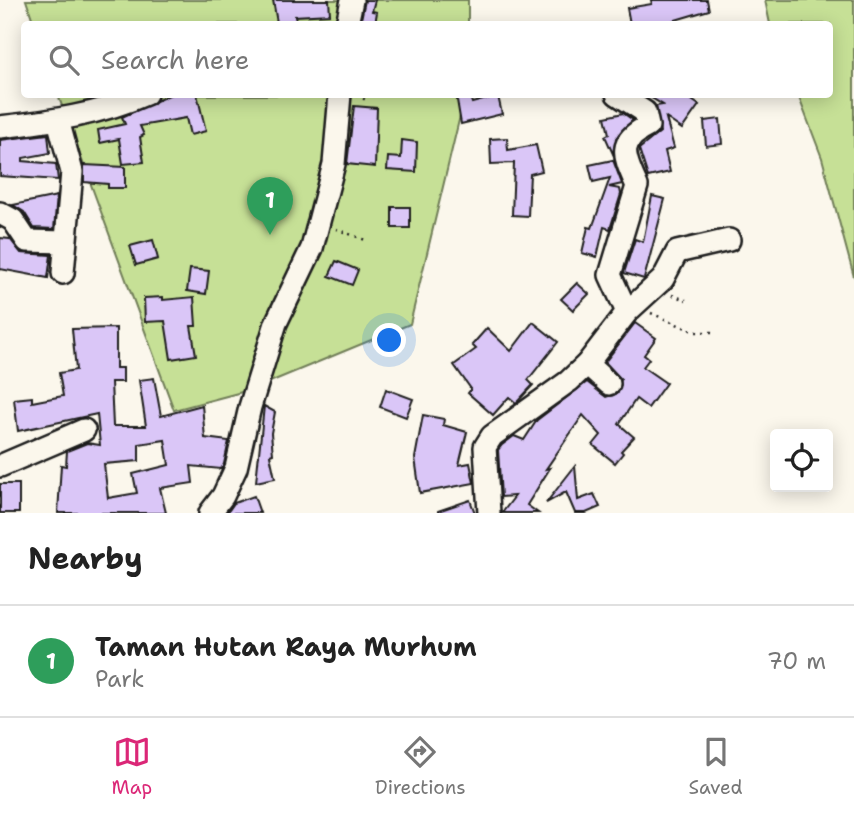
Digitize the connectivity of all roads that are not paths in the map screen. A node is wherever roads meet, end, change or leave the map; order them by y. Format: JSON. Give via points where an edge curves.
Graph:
{"nodes":[{"id":1,"x":352,"y":0,"type":"edge"},
{"id":2,"x":348,"y":21,"type":"edge"},
{"id":3,"x":137,"y":98,"type":"edge"},
{"id":4,"x":340,"y":98,"type":"edge"},
{"id":5,"x":623,"y":98,"type":"edge"},
{"id":6,"x":58,"y":120,"type":"junction"},
{"id":7,"x":0,"y":127,"type":"edge"},
{"id":8,"x":0,"y":213,"type":"edge"},
{"id":9,"x":729,"y":240,"type":"dead end"},
{"id":10,"x":65,"y":242,"type":"junction"},
{"id":11,"x":63,"y":273,"type":"dead end"},
{"id":12,"x":632,"y":308,"type":"junction"},
{"id":13,"x":587,"y":364,"type":"junction"},
{"id":14,"x":608,"y":384,"type":"dead end"},
{"id":15,"x":84,"y":430,"type":"dead end"},
{"id":16,"x":0,"y":466,"type":"edge"},
{"id":17,"x":210,"y":513,"type":"edge"},
{"id":18,"x":489,"y":513,"type":"edge"}],
"edges":[{"from":1,"to":2,"type":"street"},
{"from":3,"to":6,"type":"street"},
{"from":4,"to":17,"type":"street","via":[[334,163],[320,224],[276,323],[236,468]]},
{"from":5,"to":12,"type":"street","via":[[645,112],[648,126],[626,144],[625,158],[637,186],[610,275]]},
{"from":6,"to":7,"type":"street"},
{"from":6,"to":10,"type":"street","via":[[72,172]]},
{"from":8,"to":10,"type":"street","via":[[13,220],[27,241]]},
{"from":9,"to":12,"type":"street","via":[[680,250],[663,279]]},
{"from":10,"to":11,"type":"street"},
{"from":12,"to":13,"type":"street"},
{"from":13,"to":14,"type":"street"},
{"from":13,"to":18,"type":"street","via":[[486,444]]},
{"from":15,"to":16,"type":"street"}]}
